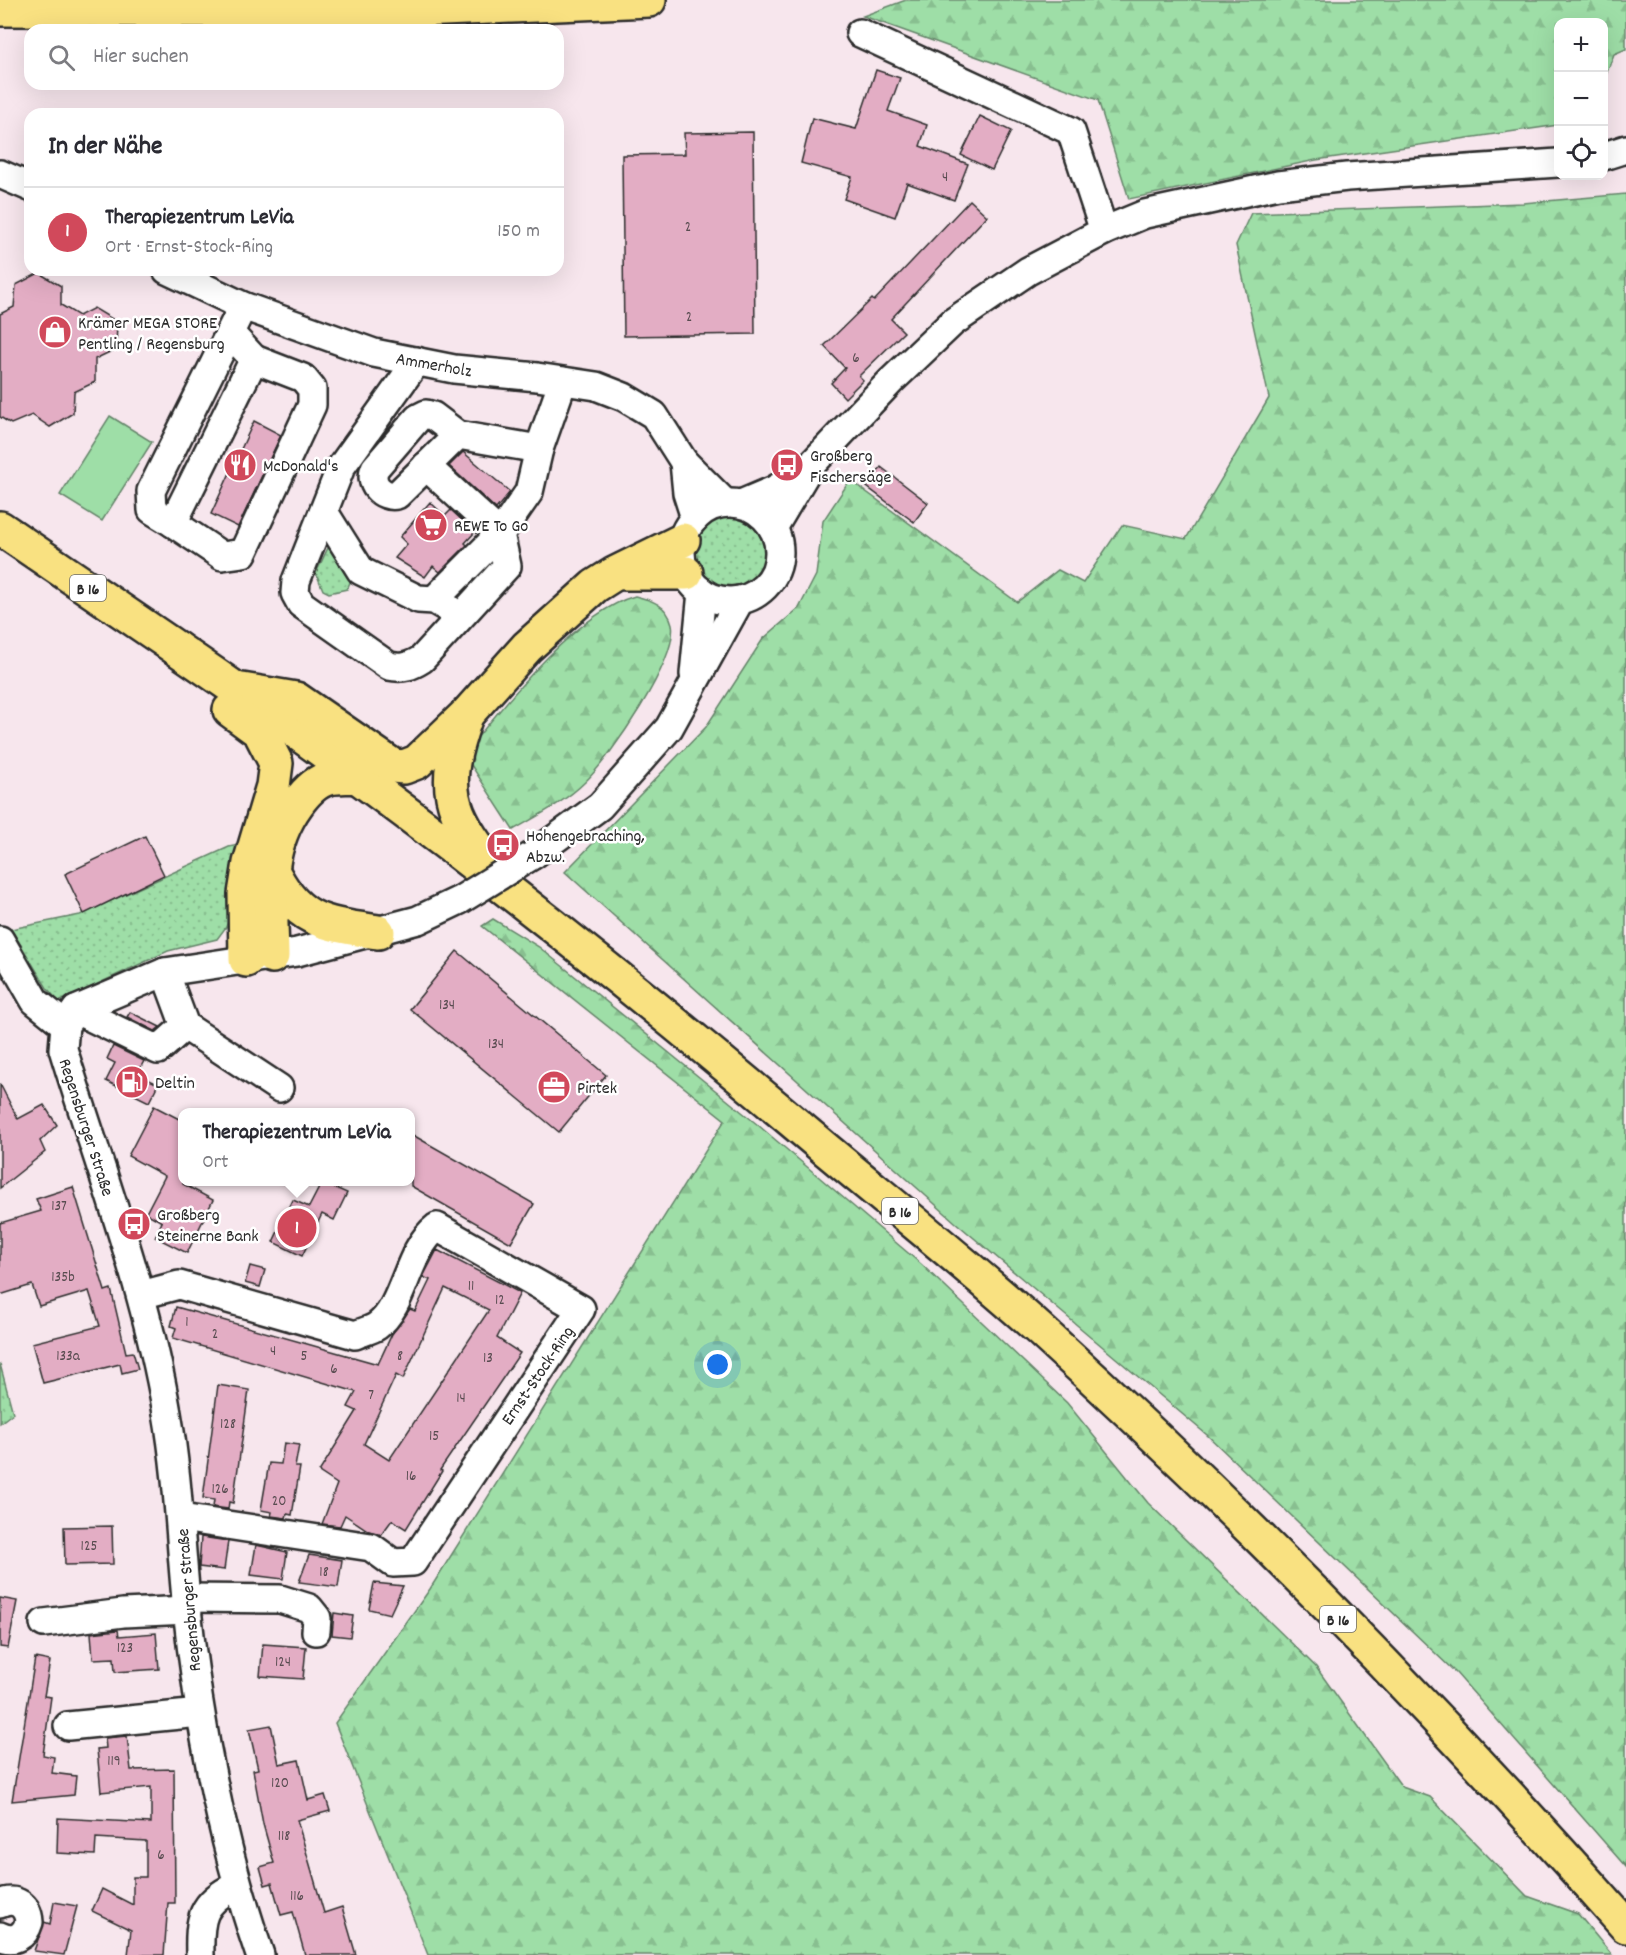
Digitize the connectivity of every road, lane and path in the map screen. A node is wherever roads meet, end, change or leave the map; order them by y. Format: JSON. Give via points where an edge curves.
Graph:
{"nodes":[{"id":1,"x":649,"y":0,"type":"edge"},
{"id":2,"x":0,"y":9,"type":"edge"},
{"id":3,"x":860,"y":33,"type":"dead end"},
{"id":4,"x":1626,"y":149,"type":"edge"},
{"id":5,"x":1608,"y":155,"type":"edge"},
{"id":6,"x":1554,"y":163,"type":"edge"},
{"id":7,"x":1104,"y":231,"type":"junction"},
{"id":8,"x":180,"y":276,"type":"edge"},
{"id":9,"x":243,"y":306,"type":"junction"},
{"id":10,"x":230,"y":333,"type":"junction"},
{"id":11,"x":255,"y":359,"type":"junction"},
{"id":12,"x":417,"y":362,"type":"junction"},
{"id":13,"x":563,"y":381,"type":"junction"},
{"id":14,"x":458,"y":435,"type":"junction"},
{"id":15,"x":539,"y":449,"type":"junction"},
{"id":16,"x":684,"y":462,"type":"junction"},
{"id":17,"x":426,"y":466,"type":"junction"},
{"id":18,"x":807,"y":470,"type":"junction"},
{"id":19,"x":733,"y":503,"type":"junction"},
{"id":20,"x":324,"y":512,"type":"junction"},
{"id":21,"x":173,"y":523,"type":"junction"},
{"id":22,"x":0,"y":528,"type":"edge"},
{"id":23,"x":773,"y":528,"type":"junction"},
{"id":24,"x":689,"y":529,"type":"junction"},
{"id":25,"x":500,"y":534,"type":"junction"},
{"id":26,"x":614,"y":573,"type":"junction"},
{"id":27,"x":694,"y":582,"type":"junction"},
{"id":28,"x":434,"y":600,"type":"junction"},
{"id":29,"x":740,"y":600,"type":"junction"},
{"id":30,"x":462,"y":617,"type":"junction"},
{"id":31,"x":176,"y":648,"type":"junction"},
{"id":32,"x":693,"y":684,"type":"junction"},
{"id":33,"x":233,"y":688,"type":"junction"},
{"id":34,"x":467,"y":714,"type":"junction"},
{"id":35,"x":357,"y":777,"type":"junction"},
{"id":36,"x":271,"y":868,"type":"junction"},
{"id":37,"x":513,"y":894,"type":"junction"},
{"id":38,"x":378,"y":932,"type":"junction"},
{"id":39,"x":0,"y":940,"type":"edge"},
{"id":40,"x":259,"y":958,"type":"junction"},
{"id":41,"x":165,"y":972,"type":"junction"},
{"id":42,"x":71,"y":1018,"type":"junction"},
{"id":43,"x":185,"y":1026,"type":"junction"},
{"id":44,"x":279,"y":1088,"type":"dead end"},
{"id":45,"x":141,"y":1295,"type":"junction"},
{"id":46,"x":181,"y":1518,"type":"junction"},
{"id":47,"x":187,"y":1604,"type":"junction"},
{"id":48,"x":44,"y":1623,"type":"dead end"},
{"id":49,"x":316,"y":1631,"type":"dead end"},
{"id":50,"x":200,"y":1713,"type":"junction"},
{"id":51,"x":68,"y":1726,"type":"dead end"},
{"id":52,"x":236,"y":1886,"type":"junction"},
{"id":53,"x":0,"y":1904,"type":"edge"},
{"id":54,"x":1626,"y":1926,"type":"edge"},
{"id":55,"x":2,"y":1941,"type":"edge"},
{"id":56,"x":200,"y":1955,"type":"edge"},
{"id":57,"x":260,"y":1955,"type":"edge"}],
"edges":[{"from":1,"to":2,"type":"main road","via":[[398,11]]},
{"from":3,"to":7,"type":"street","via":[[1071,131]]},
{"from":4,"to":5,"type":"street"},
{"from":6,"to":7,"type":"street","via":[[1278,184],[1145,214]]},
{"from":7,"to":18,"type":"street","via":[[1028,271],[953,322]]},
{"from":8,"to":9,"type":"street","name":"Ammerholz"},
{"from":9,"to":10,"type":"street"},
{"from":9,"to":12,"type":"street","name":"Ammerholz","via":[[374,352]]},
{"from":10,"to":11,"type":"street"},
{"from":10,"to":21,"type":"street","via":[[151,491],[152,510]]},
{"from":11,"to":21,"type":"street"},
{"from":11,"to":21,"type":"street","via":[[303,378],[312,389],[312,405],[243,553],[222,556]]},
{"from":12,"to":13,"type":"street","name":"Ammerholz"},
{"from":12,"to":20,"type":"street","via":[[341,468]]},
{"from":13,"to":15,"type":"street"},
{"from":13,"to":16,"type":"street","name":"Ammerholz","via":[[596,386],[654,415]]},
{"from":14,"to":15,"type":"street"},
{"from":14,"to":17,"type":"street"},
{"from":14,"to":17,"type":"street","via":[[426,414],[418,418],[372,475],[382,494],[397,495]]},
{"from":15,"to":25,"type":"street","via":[[529,492]]},
{"from":16,"to":19,"type":"street","name":"Ammerholz"},
{"from":16,"to":24,"type":"street","name":"Ammerholz"},
{"from":17,"to":25,"type":"street"},
{"from":18,"to":19,"type":"street","via":[[774,490]]},
{"from":18,"to":23,"type":"street"},
{"from":19,"to":23,"type":"street","via":[[765,517]]},
{"from":19,"to":24,"type":"street","via":[[709,508]]},
{"from":20,"to":28,"type":"street","via":[[361,571],[418,599]]},
{"from":20,"to":30,"type":"street","via":[[296,581],[295,593],[301,604],[397,668],[406,668],[422,659]]},
{"from":22,"to":31,"type":"main road","number":"B 16"},
{"from":23,"to":29,"type":"street","via":[[779,557],[775,572],[766,585]]},
{"from":24,"to":26,"type":"main road"},
{"from":24,"to":27,"type":"street","via":[[682,557]]},
{"from":25,"to":28,"type":"street"},
{"from":25,"to":30,"type":"street","via":[[507,566]]},
{"from":26,"to":27,"type":"main road"},
{"from":26,"to":34,"type":"main road","via":[[528,647]]},
{"from":27,"to":29,"type":"street","via":[[727,601]]},
{"from":27,"to":32,"type":"street"},
{"from":28,"to":30,"type":"street"},
{"from":29,"to":32,"type":"street"},
{"from":31,"to":33,"type":"main road","number":"B 16"},
{"from":31,"to":40,"type":"main road","via":[[191,681],[260,732],[276,763],[245,894]]},
{"from":32,"to":38,"type":"street","bridge":true,"via":[[669,728],[600,806],[533,855],[460,900],[418,920]]},
{"from":33,"to":34,"type":"main road","via":[[296,699],[393,766],[404,768],[417,762]]},
{"from":33,"to":35,"type":"main road","number":"B 16"},
{"from":34,"to":37,"type":"main road","via":[[453,753],[450,782],[456,812]]},
{"from":35,"to":36,"type":"main road","via":[[329,778],[304,795],[275,843]]},
{"from":35,"to":37,"type":"main road","number":"B 16"},
{"from":36,"to":38,"type":"main road","via":[[280,889],[305,915],[325,924]]},
{"from":36,"to":40,"type":"main road"},
{"from":37,"to":54,"type":"main road","number":"B 16","via":[[763,1095],[1036,1327],[1183,1465],[1438,1720]]},
{"from":38,"to":40,"type":"street"},
{"from":39,"to":42,"type":"street","via":[[35,1001]]},
{"from":40,"to":41,"type":"street"},
{"from":41,"to":42,"type":"street"},
{"from":41,"to":43,"type":"street"},
{"from":42,"to":43,"type":"street","via":[[158,1050]]},
{"from":42,"to":45,"type":"street","name":"Regensburger Straße","via":[[63,1050]]},
{"from":43,"to":44,"type":"street"},
{"from":45,"to":46,"type":"street","name":"Regensburger Straße","via":[[167,1412]]},
{"from":45,"to":46,"type":"street","name":"Ernst-Stock-Ring","via":[[179,1285],[355,1335],[377,1326],[389,1312],[424,1238],[437,1227],[581,1309],[413,1562],[393,1563],[371,1547]]},
{"from":46,"to":47,"type":"street","name":"Regensburger Straße"},
{"from":47,"to":48,"type":"street"},
{"from":47,"to":49,"type":"street","via":[[279,1599],[309,1608],[317,1618]]},
{"from":47,"to":50,"type":"street","name":"Regensburger Straße"},
{"from":50,"to":51,"type":"street"},
{"from":50,"to":52,"type":"street","name":"Regensburger Straße"},
{"from":52,"to":56,"type":"street","via":[[215,1898],[204,1913],[199,1931]]},
{"from":52,"to":57,"type":"street","name":"Regensburger Straße"},
{"from":53,"to":55,"type":"street","via":[[16,1901],[29,1916],[24,1934]]}]}
